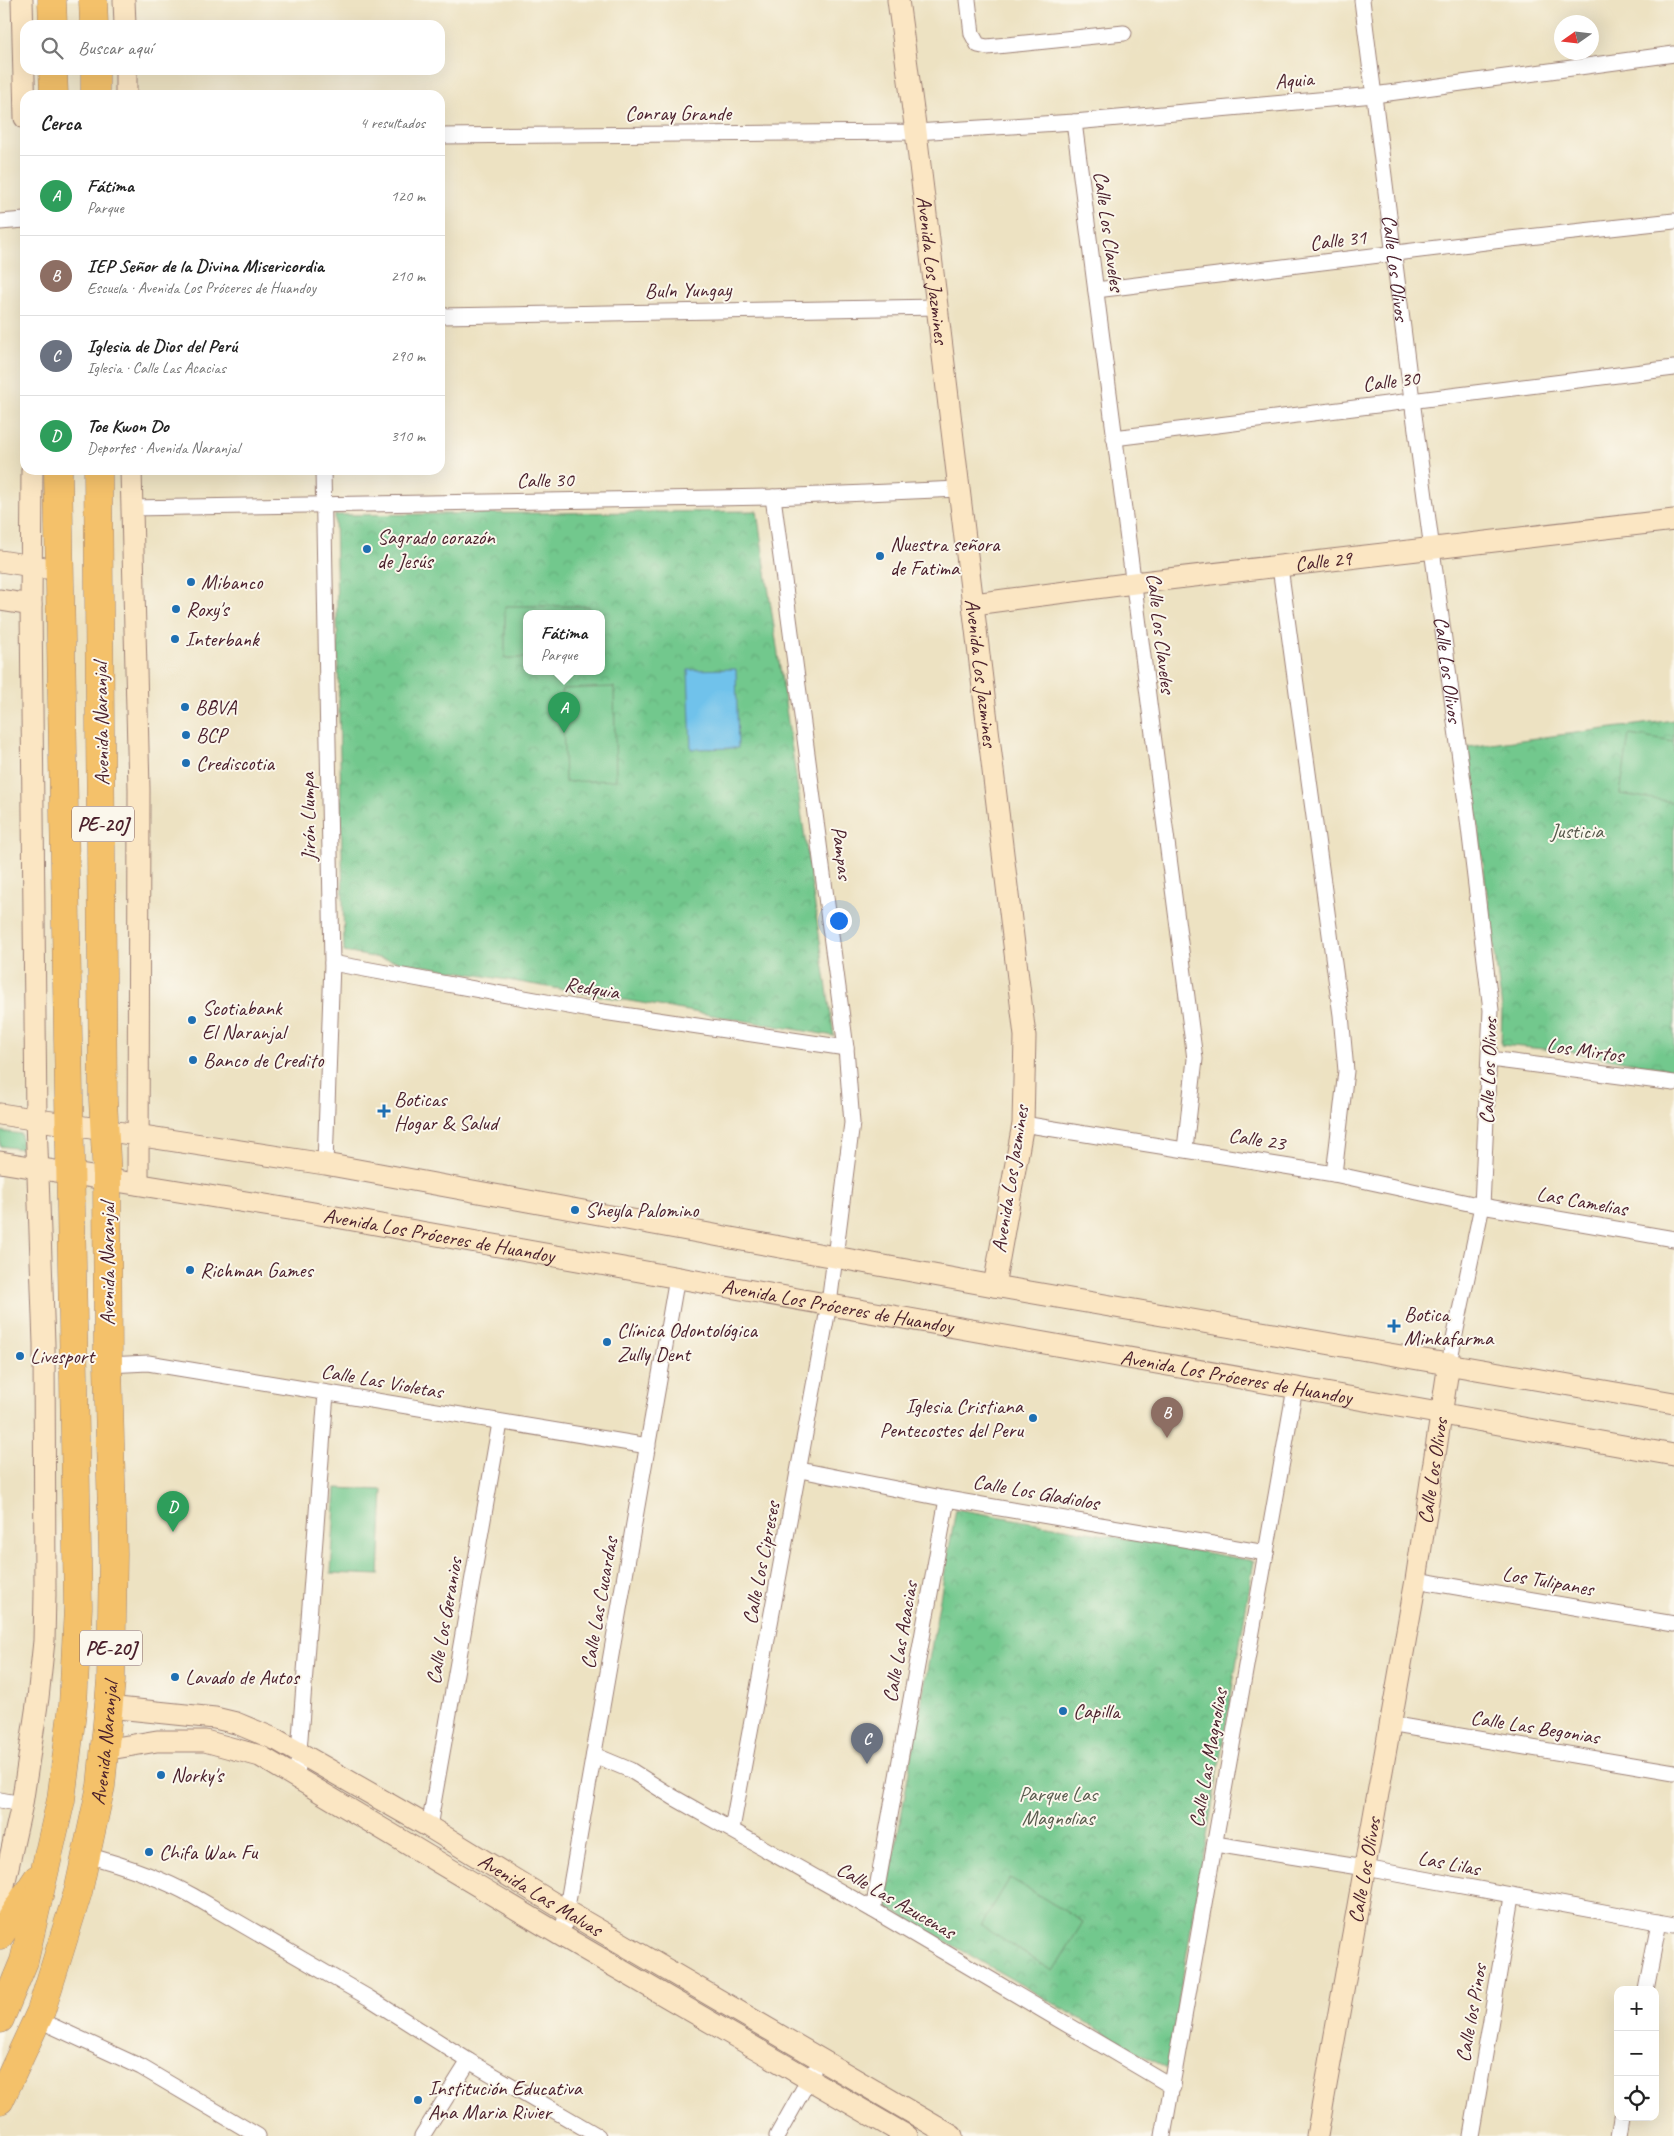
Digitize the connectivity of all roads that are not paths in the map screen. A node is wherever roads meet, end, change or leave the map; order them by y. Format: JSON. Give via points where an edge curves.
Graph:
{"nodes":[{"id":1,"x":22,"y":0,"type":"edge"},
{"id":2,"x":52,"y":0,"type":"edge"},
{"id":3,"x":93,"y":0,"type":"edge"},
{"id":4,"x":124,"y":0,"type":"edge"},
{"id":5,"x":898,"y":0,"type":"edge"},
{"id":6,"x":968,"y":0,"type":"edge"},
{"id":7,"x":1362,"y":0,"type":"edge"},
{"id":8,"x":23,"y":20,"type":"edge"},
{"id":9,"x":53,"y":20,"type":"edge"},
{"id":10,"x":94,"y":20,"type":"edge"},
{"id":11,"x":125,"y":20,"type":"edge"},
{"id":12,"x":1124,"y":33,"type":"dead end"},
{"id":13,"x":1674,"y":54,"type":"edge"},
{"id":14,"x":24,"y":75,"type":"edge"},
{"id":15,"x":53,"y":75,"type":"edge"},
{"id":16,"x":95,"y":75,"type":"edge"},
{"id":17,"x":126,"y":75,"type":"edge"},
{"id":18,"x":24,"y":90,"type":"edge"},
{"id":19,"x":54,"y":90,"type":"edge"},
{"id":20,"x":95,"y":90,"type":"edge"},
{"id":21,"x":126,"y":90,"type":"edge"},
{"id":22,"x":1374,"y":95,"type":"junction"},
{"id":23,"x":1074,"y":122,"type":"junction"},
{"id":24,"x":916,"y":132,"type":"junction"},
{"id":25,"x":445,"y":136,"type":"edge"},
{"id":26,"x":20,"y":220,"type":"edge"},
{"id":27,"x":1674,"y":221,"type":"edge"},
{"id":28,"x":0,"y":222,"type":"edge"},
{"id":29,"x":1393,"y":255,"type":"junction"},
{"id":30,"x":1096,"y":290,"type":"junction"},
{"id":31,"x":938,"y":307,"type":"junction"},
{"id":32,"x":445,"y":316,"type":"edge"},
{"id":33,"x":1674,"y":368,"type":"edge"},
{"id":34,"x":1412,"y":400,"type":"junction"},
{"id":35,"x":1114,"y":438,"type":"junction"},
{"id":36,"x":32,"y":475,"type":"edge"},
{"id":37,"x":58,"y":475,"type":"edge"},
{"id":38,"x":98,"y":475,"type":"edge"},
{"id":39,"x":131,"y":475,"type":"edge"},
{"id":40,"x":323,"y":475,"type":"edge"},
{"id":41,"x":959,"y":490,"type":"junction"},
{"id":42,"x":774,"y":497,"type":"junction"},
{"id":43,"x":323,"y":505,"type":"junction"},
{"id":44,"x":131,"y":508,"type":"junction"},
{"id":45,"x":1674,"y":520,"type":"edge"},
{"id":46,"x":1432,"y":548,"type":"junction"},
{"id":47,"x":0,"y":561,"type":"edge"},
{"id":48,"x":32,"y":566,"type":"junction"},
{"id":49,"x":1280,"y":567,"type":"junction"},
{"id":50,"x":60,"y":570,"type":"junction"},
{"id":51,"x":1134,"y":583,"type":"junction"},
{"id":52,"x":0,"y":600,"type":"edge"},
{"id":53,"x":974,"y":604,"type":"junction"},
{"id":54,"x":31,"y":605,"type":"junction"},
{"id":55,"x":332,"y":963,"type":"junction"},
{"id":56,"x":846,"y":1048,"type":"junction"},
{"id":57,"x":1490,"y":1059,"type":"junction"},
{"id":58,"x":1674,"y":1083,"type":"edge"},
{"id":59,"x":0,"y":1114,"type":"edge"},
{"id":60,"x":36,"y":1120,"type":"junction"},
{"id":61,"x":1023,"y":1124,"type":"junction"},
{"id":62,"x":70,"y":1125,"type":"junction"},
{"id":63,"x":104,"y":1130,"type":"junction"},
{"id":64,"x":138,"y":1136,"type":"junction"},
{"id":65,"x":1185,"y":1149,"type":"junction"},
{"id":66,"x":0,"y":1162,"type":"edge"},
{"id":67,"x":325,"y":1164,"type":"junction"},
{"id":68,"x":38,"y":1168,"type":"junction"},
{"id":69,"x":71,"y":1173,"type":"junction"},
{"id":70,"x":1334,"y":1174,"type":"junction"},
{"id":71,"x":107,"y":1178,"type":"junction"},
{"id":72,"x":138,"y":1184,"type":"junction"},
{"id":73,"x":1482,"y":1206,"type":"junction"},
{"id":74,"x":1674,"y":1239,"type":"edge"},
{"id":75,"x":834,"y":1255,"type":"junction"},
{"id":76,"x":677,"y":1277,"type":"junction"},
{"id":77,"x":994,"y":1286,"type":"junction"},
{"id":78,"x":829,"y":1304,"type":"junction"},
{"id":79,"x":1449,"y":1363,"type":"junction"},
{"id":80,"x":108,"y":1365,"type":"junction"},
{"id":81,"x":1294,"y":1388,"type":"junction"},
{"id":82,"x":326,"y":1393,"type":"junction"},
{"id":83,"x":1674,"y":1402,"type":"edge"},
{"id":84,"x":1441,"y":1416,"type":"junction"},
{"id":85,"x":500,"y":1423,"type":"junction"},
{"id":86,"x":648,"y":1446,"type":"junction"},
{"id":87,"x":1674,"y":1455,"type":"edge"},
{"id":88,"x":800,"y":1470,"type":"junction"},
{"id":89,"x":947,"y":1499,"type":"junction"},
{"id":90,"x":1266,"y":1553,"type":"junction"},
{"id":91,"x":1416,"y":1580,"type":"junction"},
{"id":92,"x":1674,"y":1624,"type":"edge"},
{"id":93,"x":108,"y":1707,"type":"junction"},
{"id":94,"x":1389,"y":1724,"type":"junction"},
{"id":95,"x":104,"y":1750,"type":"junction"},
{"id":96,"x":299,"y":1753,"type":"junction"},
{"id":97,"x":594,"y":1755,"type":"junction"},
{"id":98,"x":1674,"y":1772,"type":"edge"},
{"id":99,"x":296,"y":1778,"type":"junction"},
{"id":100,"x":0,"y":1800,"type":"edge"},
{"id":101,"x":22,"y":1804,"type":"junction"},
{"id":102,"x":429,"y":1827,"type":"junction"},
{"id":103,"x":732,"y":1829,"type":"junction"},
{"id":104,"x":1215,"y":1844,"type":"junction"},
{"id":105,"x":86,"y":1855,"type":"junction"},
{"id":106,"x":47,"y":1865,"type":"junction"},
{"id":107,"x":1365,"y":1868,"type":"junction"},
{"id":108,"x":1512,"y":1897,"type":"junction"},
{"id":109,"x":0,"y":1903,"type":"edge"},
{"id":110,"x":873,"y":1910,"type":"junction"},
{"id":111,"x":568,"y":1912,"type":"junction"},
{"id":112,"x":1667,"y":1924,"type":"edge"},
{"id":113,"x":0,"y":1935,"type":"edge"},
{"id":114,"x":562,"y":1936,"type":"junction"},
{"id":115,"x":1647,"y":1986,"type":"edge"},
{"id":116,"x":0,"y":2019,"type":"edge"},
{"id":117,"x":37,"y":2019,"type":"junction"},
{"id":118,"x":820,"y":2060,"type":"junction"},
{"id":119,"x":469,"y":2061,"type":"junction"},
{"id":120,"x":809,"y":2079,"type":"junction"},
{"id":121,"x":1173,"y":2087,"type":"junction"},
{"id":122,"x":0,"y":2100,"type":"edge"},
{"id":123,"x":1621,"y":2121,"type":"edge"},
{"id":124,"x":258,"y":2136,"type":"edge"},
{"id":125,"x":422,"y":2136,"type":"edge"},
{"id":126,"x":598,"y":2136,"type":"edge"},
{"id":127,"x":777,"y":2136,"type":"edge"},
{"id":128,"x":907,"y":2136,"type":"edge"},
{"id":129,"x":952,"y":2136,"type":"edge"},
{"id":130,"x":1163,"y":2136,"type":"edge"},
{"id":131,"x":1317,"y":2136,"type":"edge"},
{"id":132,"x":1471,"y":2136,"type":"edge"},
{"id":133,"x":1618,"y":2136,"type":"edge"}],
"edges":[{"from":1,"to":8,"type":"street"},
{"from":2,"to":9,"type":"highway"},
{"from":3,"to":10,"type":"highway"},
{"from":4,"to":11,"type":"street"},
{"from":5,"to":24,"type":"street","name":"Avenida Los Jazmines"},
{"from":6,"to":12,"type":"street","via":[[972,34],[978,45],[987,47]]},
{"from":7,"to":22,"type":"street","name":"Calle Los Olivos"},
{"from":13,"to":22,"type":"street","name":"Aquia"},
{"from":14,"to":18,"type":"street"},
{"from":15,"to":19,"type":"highway"},
{"from":16,"to":20,"type":"highway"},
{"from":17,"to":21,"type":"street"},
{"from":22,"to":23,"type":"street","name":"Aquia"},
{"from":22,"to":29,"type":"street","name":"Calle Los Olivos"},
{"from":23,"to":24,"type":"street","name":"Aquia"},
{"from":23,"to":30,"type":"street","name":"Calle Los Claveles"},
{"from":24,"to":25,"type":"street","name":"Conray Grande"},
{"from":24,"to":31,"type":"street","name":"Avenida Los Jazmines"},
{"from":26,"to":28,"type":"street"},
{"from":27,"to":29,"type":"street","name":"Calle 31"},
{"from":29,"to":30,"type":"street","name":"Calle 31"},
{"from":29,"to":34,"type":"street","name":"Calle Los Olivos"},
{"from":30,"to":35,"type":"street","name":"Calle Los Claveles"},
{"from":31,"to":32,"type":"street","name":"Buln Yungay"},
{"from":31,"to":41,"type":"street","name":"Avenida Los Jazmines"},
{"from":33,"to":34,"type":"street","name":"Calle 30"},
{"from":34,"to":35,"type":"street","name":"Calle 30"},
{"from":34,"to":46,"type":"street","name":"Calle Los Olivos"},
{"from":35,"to":51,"type":"street","name":"Calle Los Claveles"},
{"from":36,"to":48,"type":"street"},
{"from":37,"to":50,"type":"highway","name":"Avenida Naranjal","number":"PE-20J"},
{"from":38,"to":63,"type":"highway","name":"Avenida Naranjal","number":"PE-20J"},
{"from":39,"to":44,"type":"street","name":"Avenida Naranjal"},
{"from":40,"to":43,"type":"street","name":"Jirón Llumpa"},
{"from":41,"to":42,"type":"street","name":"Calle 30"},
{"from":41,"to":53,"type":"street","name":"Avenida Los Jazmines"},
{"from":42,"to":43,"type":"street","name":"Calle 30"},
{"from":42,"to":56,"type":"street","name":"Pampas"},
{"from":43,"to":44,"type":"street","name":"Calle 30"},
{"from":43,"to":55,"type":"street","name":"Jirón Llumpa"},
{"from":44,"to":64,"type":"street","name":"Avenida Naranjal","via":[[138,777]]},
{"from":45,"to":46,"type":"street","name":"Calle 29"},
{"from":46,"to":49,"type":"street","name":"Calle 29"},
{"from":46,"to":57,"type":"street","name":"Calle Los Olivos","via":[[1490,1001]]},
{"from":47,"to":48,"type":"street"},
{"from":48,"to":50,"type":"street"},
{"from":48,"to":54,"type":"street"},
{"from":49,"to":51,"type":"street","name":"Calle 29"},
{"from":49,"to":70,"type":"street","via":[[1346,1071]]},
{"from":50,"to":62,"type":"highway","name":"Avenida Naranjal","number":"PE-20J"},
{"from":51,"to":53,"type":"street","name":"Calle 29"},
{"from":51,"to":65,"type":"street","name":"Calle Los Claveles","via":[[1194,1059]]},
{"from":52,"to":54,"type":"street"},
{"from":53,"to":61,"type":"street","name":"Avenida Los Jazmines","via":[[1025,1036]]},
{"from":54,"to":60,"type":"street"},
{"from":55,"to":56,"type":"street","name":"Redquia","via":[[590,1010]]},
{"from":55,"to":67,"type":"street","name":"Jirón Llumpa"},
{"from":56,"to":75,"type":"street","name":"Pampas","via":[[852,1123]]},
{"from":57,"to":58,"type":"street","name":"Los Mirtos"},
{"from":57,"to":73,"type":"street","name":"Calle Los Olivos"},
{"from":59,"to":60,"type":"street"},
{"from":60,"to":62,"type":"street"},
{"from":60,"to":68,"type":"street"},
{"from":61,"to":65,"type":"street","name":"Calle 23"},
{"from":61,"to":77,"type":"street","name":"Avenida Los Jazmines"},
{"from":62,"to":63,"type":"street"},
{"from":62,"to":69,"type":"highway","name":"Avenida Naranjal","number":"PE-20J"},
{"from":63,"to":64,"type":"street"},
{"from":63,"to":71,"type":"highway","name":"Avenida Naranjal","number":"PE-20J"},
{"from":64,"to":67,"type":"street"},
{"from":64,"to":72,"type":"street","name":"Avenida Naranjal"},
{"from":65,"to":70,"type":"street","name":"Calle 23"},
{"from":66,"to":68,"type":"street","name":"Avenida Los Próceres de Huandoy"},
{"from":67,"to":75,"type":"street"},
{"from":68,"to":69,"type":"street","name":"Avenida Los Próceres de Huandoy"},
{"from":68,"to":101,"type":"street","via":[[44,1344],[44,1641]]},
{"from":69,"to":71,"type":"street","name":"Avenida Los Próceres de Huandoy"},
{"from":69,"to":106,"type":"highway","name":"Avenida Naranjal","number":"PE-20J","via":[[78,1607],[73,1705],[62,1800]]},
{"from":70,"to":73,"type":"street","name":"Calle 23"},
{"from":71,"to":72,"type":"street","name":"Avenida Los Próceres de Huandoy"},
{"from":71,"to":80,"type":"highway","name":"Avenida Naranjal","number":"PE-20J"},
{"from":72,"to":76,"type":"street","name":"Avenida Los Próceres de Huandoy"},
{"from":73,"to":74,"type":"street","name":"Las Camelias"},
{"from":73,"to":79,"type":"street","name":"Calle Los Olivos"},
{"from":75,"to":77,"type":"street"},
{"from":75,"to":78,"type":"street","name":"Pampas"},
{"from":76,"to":78,"type":"street","name":"Avenida Los Próceres de Huandoy"},
{"from":76,"to":86,"type":"street","name":"Calle Las Cucardas"},
{"from":77,"to":79,"type":"street"},
{"from":78,"to":81,"type":"street","name":"Avenida Los Próceres de Huandoy"},
{"from":78,"to":88,"type":"street","name":"Calle Los Cipreses"},
{"from":79,"to":83,"type":"street"},
{"from":79,"to":84,"type":"street","name":"Calle Los Olivos"},
{"from":80,"to":82,"type":"street","name":"Calle Las Violetas","via":[[148,1363]]},
{"from":80,"to":93,"type":"highway","name":"Avenida Naranjal","number":"PE-20J","via":[[113,1552]]},
{"from":81,"to":84,"type":"street","name":"Avenida Los Próceres de Huandoy"},
{"from":81,"to":90,"type":"street","name":"Calle Las Magnolias"},
{"from":82,"to":85,"type":"street","name":"Calle Las Violetas"},
{"from":82,"to":96,"type":"street"},
{"from":84,"to":87,"type":"street","name":"Avenida Los Próceres de Huandoy"},
{"from":84,"to":91,"type":"street","name":"Calle Los Olivos"},
{"from":85,"to":86,"type":"street","name":"Calle Las Violetas"},
{"from":85,"to":102,"type":"street","name":"Calle Los Geranios"},
{"from":86,"to":97,"type":"street","name":"Calle Las Cucardas"},
{"from":88,"to":89,"type":"street","name":"Calle Los Gladiolos"},
{"from":88,"to":103,"type":"street","name":"Calle Los Cipreses"},
{"from":89,"to":90,"type":"street","name":"Calle Los Gladiolos"},
{"from":89,"to":110,"type":"street","name":"Calle Las Acacias"},
{"from":90,"to":104,"type":"street","name":"Calle Las Magnolias"},
{"from":91,"to":92,"type":"street","name":"Los Tulipanes"},
{"from":91,"to":94,"type":"street","name":"Calle Los Olivos"},
{"from":93,"to":95,"type":"highway","name":"Avenida Naranjal","number":"PE-20J"},
{"from":93,"to":96,"type":"street","name":"Avenida Las Malvas","via":[[236,1723]]},
{"from":94,"to":98,"type":"street","name":"Calle Las Begonias"},
{"from":94,"to":107,"type":"street","name":"Calle Los Olivos"},
{"from":95,"to":99,"type":"street","name":"Avenida Las Malvas","via":[[158,1741],[205,1741],[260,1756]]},
{"from":95,"to":105,"type":"highway","name":"Avenida Naranjal","number":"PE-20J","via":[[101,1786]]},
{"from":96,"to":99,"type":"street"},
{"from":96,"to":102,"type":"street","name":"Avenida Las Malvas"},
{"from":97,"to":103,"type":"street","name":"Calle Las Azucenas","via":[[630,1770]]},
{"from":97,"to":111,"type":"street","name":"Calle Las Cucardas"},
{"from":99,"to":114,"type":"street","name":"Avenida Las Malvas"},
{"from":100,"to":101,"type":"street"},
{"from":101,"to":109,"type":"street"},
{"from":102,"to":111,"type":"street","name":"Avenida Las Malvas"},
{"from":103,"to":110,"type":"street","name":"Calle Las Azucenas"},
{"from":104,"to":107,"type":"street","name":"Las Lilas"},
{"from":104,"to":121,"type":"street","name":"Calle Las Magnolias"},
{"from":105,"to":117,"type":"highway","name":"Avenida Naranjal","number":"PE-20J","via":[[78,1892]]},
{"from":105,"to":119,"type":"street","via":[[125,1865],[172,1885],[369,1998]]},
{"from":106,"to":113,"type":"highway"},
{"from":106,"to":116,"type":"highway","name":"Avenida Naranjal","number":"PE-20J","via":[[24,1961]]},
{"from":107,"to":108,"type":"street","name":"Las Lilas"},
{"from":107,"to":131,"type":"street","name":"Calle Los Olivos"},
{"from":108,"to":112,"type":"street","name":"Las Lilas"},
{"from":108,"to":132,"type":"street","name":"Calle los Pinos"},
{"from":110,"to":121,"type":"street","name":"Calle Las Azucenas"},
{"from":111,"to":114,"type":"street","name":"Calle Las Cucardas"},
{"from":111,"to":118,"type":"street","name":"Avenida Las Malvas"},
{"from":112,"to":115,"type":"street"},
{"from":114,"to":120,"type":"street","name":"Avenida Las Malvas"},
{"from":117,"to":122,"type":"highway","name":"Avenida Naranjal","number":"PE-20J"},
{"from":117,"to":124,"type":"street","via":[[141,2067]]},
{"from":118,"to":120,"type":"street"},
{"from":118,"to":129,"type":"street","name":"Avenida Las Malvas"},
{"from":119,"to":125,"type":"street"},
{"from":119,"to":126,"type":"street"},
{"from":120,"to":127,"type":"street"},
{"from":120,"to":128,"type":"street","name":"Avenida Las Malvas"},
{"from":121,"to":130,"type":"street","name":"Calle Las Magnolias"},
{"from":123,"to":133,"type":"street"}]}
